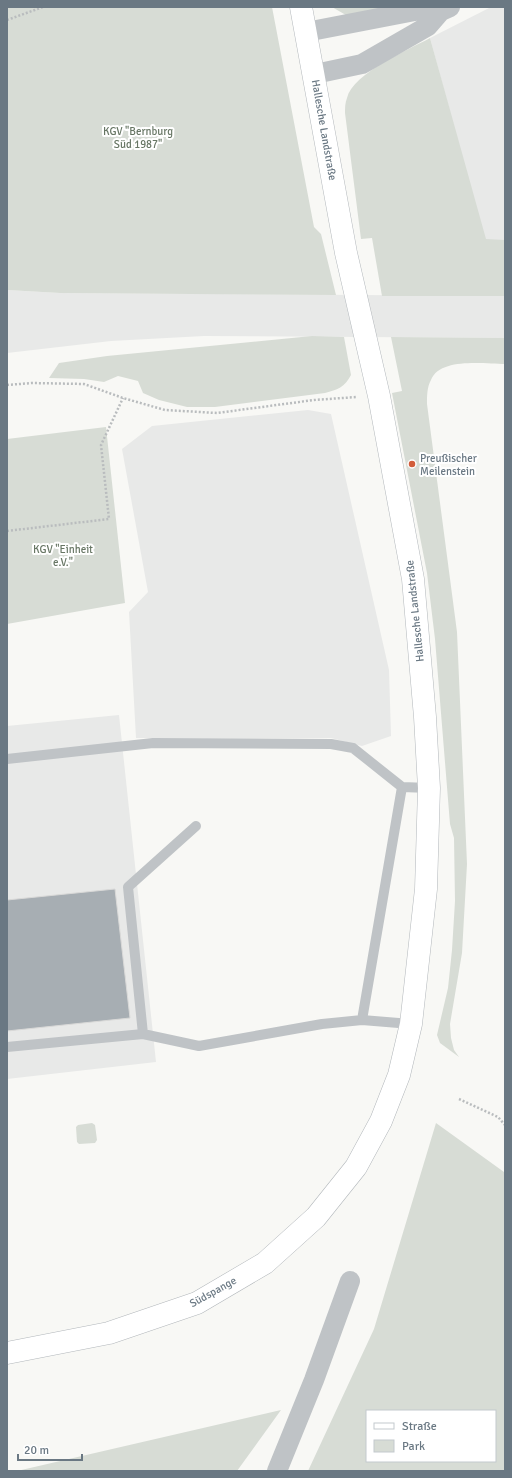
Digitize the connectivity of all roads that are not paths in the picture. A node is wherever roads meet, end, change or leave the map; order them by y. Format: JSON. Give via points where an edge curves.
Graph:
{"nodes":[{"id":1,"x":301,"y":7,"type":"edge"},
{"id":2,"x":446,"y":9,"type":"edge"},
{"id":3,"x":306,"y":32,"type":"junction"},
{"id":4,"x":314,"y":74,"type":"junction"},
{"id":5,"x":7,"y":759,"type":"edge"},
{"id":6,"x":402,"y":787,"type":"junction"},
{"id":7,"x":429,"y":788,"type":"junction"},
{"id":8,"x":196,"y":826,"type":"dead end"},
{"id":9,"x":362,"y":1020,"type":"junction"},
{"id":10,"x":411,"y":1024,"type":"junction"},
{"id":11,"x":144,"y":1034,"type":"junction"},
{"id":12,"x":7,"y":1047,"type":"edge"},
{"id":13,"x":350,"y":1281,"type":"dead end"},
{"id":14,"x":7,"y":1353,"type":"edge"},
{"id":15,"x":277,"y":1471,"type":"edge"}],
"edges":[{"from":1,"to":3,"type":"main road","name":"Hallesche Landstraße"},
{"from":2,"to":3,"type":"street","via":[[420,10]]},
{"from":2,"to":4,"type":"street","via":[[428,26],[362,64]]},
{"from":3,"to":4,"type":"main road","name":"Hallesche Landstraße"},
{"from":4,"to":7,"type":"main road","name":"Hallesche Landstraße","via":[[346,253],[377,386],[413,579]]},
{"from":5,"to":6,"type":"lane","via":[[153,743],[331,744],[353,748]]},
{"from":6,"to":7,"type":"lane"},
{"from":6,"to":9,"type":"lane"},
{"from":7,"to":10,"type":"main road","name":"Hallesche Landstraße","via":[[424,921]]},
{"from":8,"to":11,"type":"lane","via":[[128,887]]},
{"from":9,"to":10,"type":"lane"},
{"from":9,"to":11,"type":"lane","via":[[322,1024],[200,1046]]},
{"from":10,"to":14,"type":"main road","name":"Südspange","via":[[399,1075],[381,1121],[356,1167],[316,1217],[265,1262],[197,1303],[109,1333]]},
{"from":11,"to":12,"type":"lane"},
{"from":13,"to":15,"type":"street"}]}
